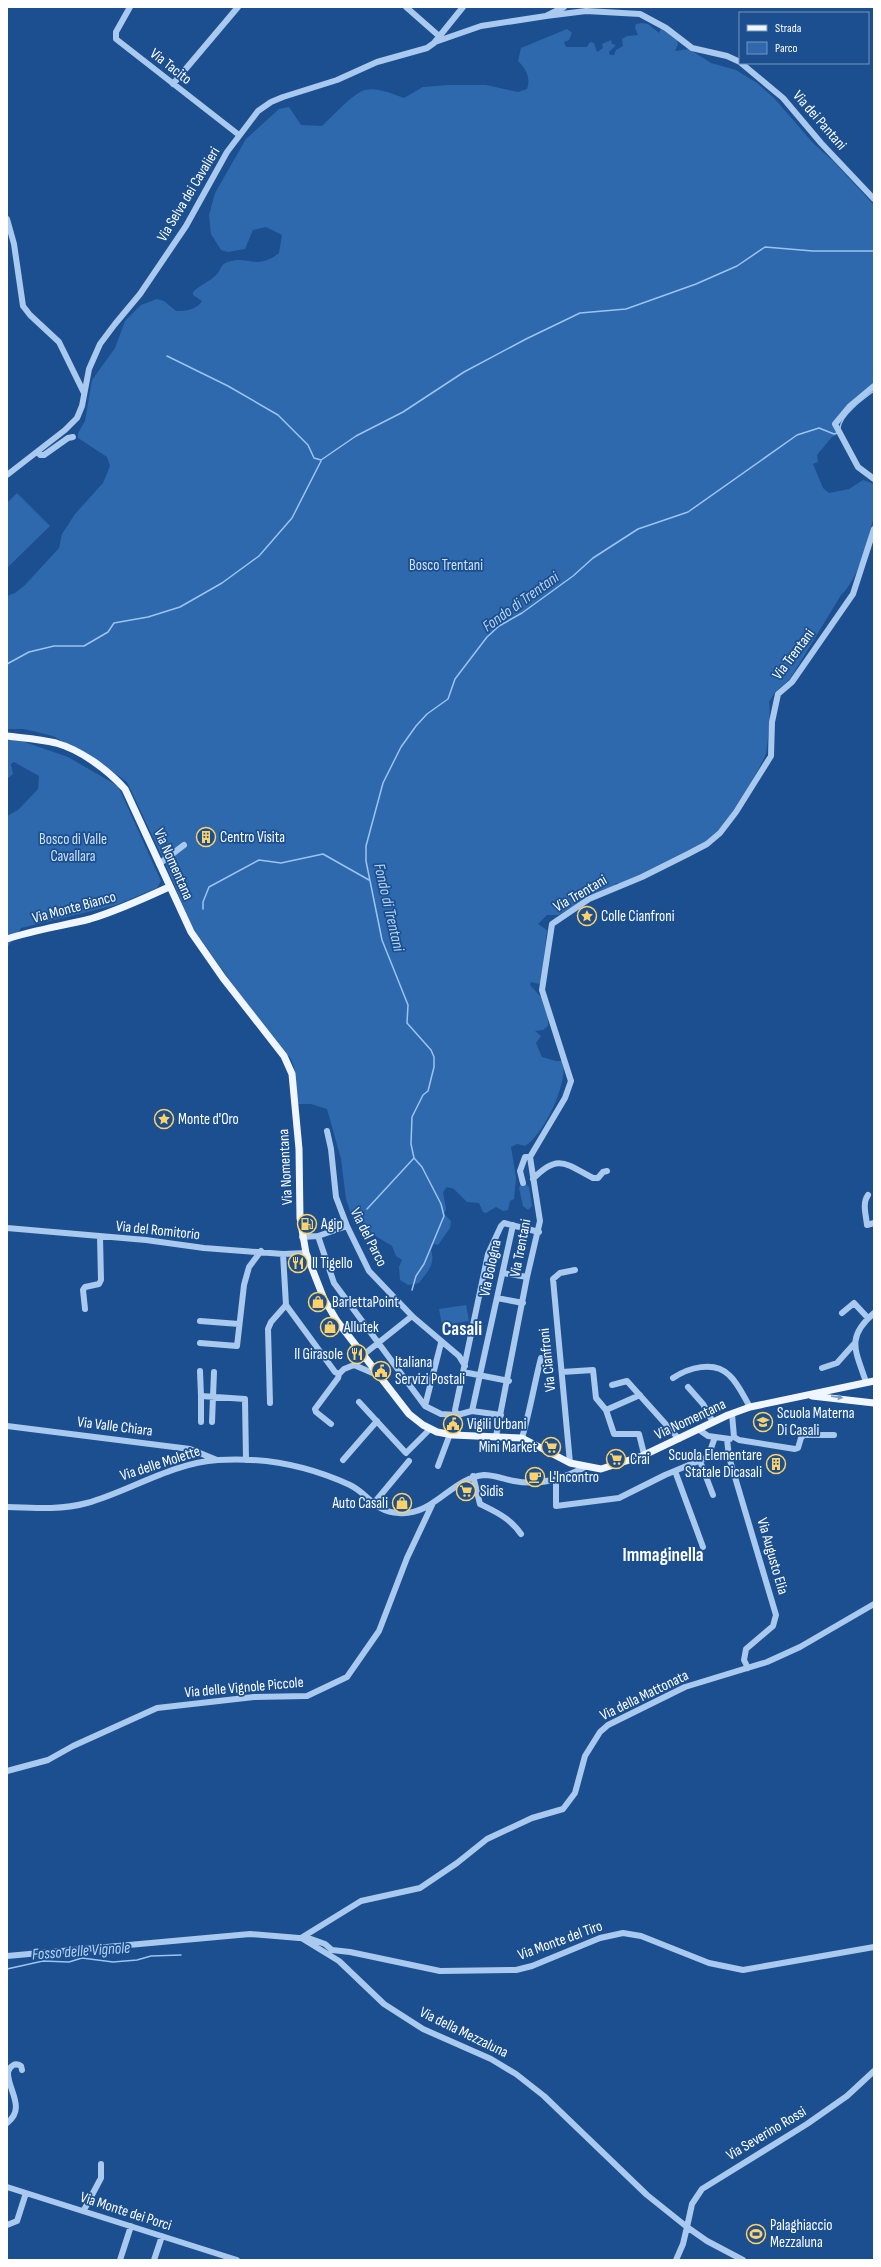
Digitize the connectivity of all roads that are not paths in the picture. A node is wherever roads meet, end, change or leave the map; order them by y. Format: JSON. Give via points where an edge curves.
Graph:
{"nodes":[{"id":1,"x":130,"y":7,"type":"edge"},
{"id":2,"x":238,"y":7,"type":"edge"},
{"id":3,"x":406,"y":7,"type":"edge"},
{"id":4,"x":463,"y":7,"type":"edge"},
{"id":5,"x":564,"y":7,"type":"edge"},
{"id":6,"x":636,"y":10,"type":"edge"},
{"id":7,"x":546,"y":16,"type":"junction"},
{"id":8,"x":440,"y":36,"type":"junction"},
{"id":9,"x":434,"y":43,"type":"junction"},
{"id":10,"x":739,"y":62,"type":"edge"},
{"id":11,"x":742,"y":64,"type":"edge"},
{"id":12,"x":173,"y":84,"type":"junction"},
{"id":13,"x":239,"y":135,"type":"junction"},
{"id":14,"x":874,"y":199,"type":"edge"},
{"id":15,"x":7,"y":219,"type":"edge"},
{"id":16,"x":874,"y":386,"type":"edge"},
{"id":17,"x":84,"y":394,"type":"junction"},
{"id":18,"x":73,"y":437,"type":"dead end"},
{"id":19,"x":38,"y":451,"type":"junction"},
{"id":20,"x":7,"y":475,"type":"edge"},
{"id":21,"x":874,"y":479,"type":"edge"},
{"id":22,"x":874,"y":529,"type":"edge"},
{"id":23,"x":7,"y":736,"type":"edge"},
{"id":24,"x":184,"y":845,"type":"dead end"},
{"id":25,"x":159,"y":864,"type":"junction"},
{"id":26,"x":169,"y":887,"type":"junction"},
{"id":27,"x":7,"y":940,"type":"edge"},
{"id":28,"x":327,"y":1131,"type":"dead end"},
{"id":29,"x":530,"y":1157,"type":"junction"},
{"id":30,"x":607,"y":1171,"type":"dead end"},
{"id":31,"x":533,"y":1179,"type":"junction"},
{"id":32,"x":523,"y":1183,"type":"dead end"},
{"id":33,"x":868,"y":1195,"type":"dead end"},
{"id":34,"x":874,"y":1224,"type":"edge"},
{"id":35,"x":347,"y":1226,"type":"junction"},
{"id":36,"x":513,"y":1226,"type":"junction"},
{"id":37,"x":7,"y":1228,"type":"edge"},
{"id":38,"x":539,"y":1232,"type":"junction"},
{"id":39,"x":318,"y":1236,"type":"junction"},
{"id":40,"x":100,"y":1237,"type":"junction"},
{"id":41,"x":302,"y":1237,"type":"junction"},
{"id":42,"x":261,"y":1251,"type":"junction"},
{"id":43,"x":306,"y":1253,"type":"junction"},
{"id":44,"x":283,"y":1254,"type":"junction"},
{"id":45,"x":575,"y":1270,"type":"dead end"},
{"id":46,"x":503,"y":1273,"type":"junction"},
{"id":47,"x":527,"y":1277,"type":"junction"},
{"id":48,"x":497,"y":1298,"type":"junction"},
{"id":49,"x":523,"y":1303,"type":"junction"},
{"id":50,"x":286,"y":1305,"type":"junction"},
{"id":51,"x":85,"y":1309,"type":"dead end"},
{"id":52,"x":842,"y":1313,"type":"dead end"},
{"id":53,"x":874,"y":1313,"type":"edge"},
{"id":54,"x":412,"y":1316,"type":"junction"},
{"id":55,"x":868,"y":1318,"type":"junction"},
{"id":56,"x":200,"y":1321,"type":"dead end"},
{"id":57,"x":239,"y":1324,"type":"junction"},
{"id":58,"x":200,"y":1343,"type":"dead end"},
{"id":59,"x":441,"y":1343,"type":"junction"},
{"id":60,"x":378,"y":1344,"type":"junction"},
{"id":61,"x":854,"y":1344,"type":"junction"},
{"id":62,"x":363,"y":1355,"type":"junction"},
{"id":63,"x":541,"y":1358,"type":"dead end"},
{"id":64,"x":822,"y":1368,"type":"dead end"},
{"id":65,"x":464,"y":1369,"type":"junction"},
{"id":66,"x":200,"y":1371,"type":"dead end"},
{"id":67,"x":214,"y":1372,"type":"dead end"},
{"id":68,"x":562,"y":1372,"type":"junction"},
{"id":69,"x":339,"y":1374,"type":"junction"},
{"id":70,"x":480,"y":1375,"type":"junction"},
{"id":71,"x":382,"y":1377,"type":"junction"},
{"id":72,"x":673,"y":1378,"type":"dead end"},
{"id":73,"x":874,"y":1380,"type":"edge"},
{"id":74,"x":509,"y":1381,"type":"junction"},
{"id":75,"x":866,"y":1382,"type":"junction"},
{"id":76,"x":612,"y":1385,"type":"dead end"},
{"id":77,"x":688,"y":1387,"type":"dead end"},
{"id":78,"x":640,"y":1395,"type":"junction"},
{"id":79,"x":800,"y":1395,"type":"junction"},
{"id":80,"x":200,"y":1396,"type":"junction"},
{"id":81,"x":213,"y":1396,"type":"junction"},
{"id":82,"x":359,"y":1402,"type":"dead end"},
{"id":83,"x":874,"y":1403,"type":"edge"},
{"id":84,"x":270,"y":1404,"type":"dead end"},
{"id":85,"x":425,"y":1406,"type":"junction"},
{"id":86,"x":750,"y":1407,"type":"junction"},
{"id":87,"x":606,"y":1410,"type":"junction"},
{"id":88,"x":472,"y":1411,"type":"junction"},
{"id":89,"x":732,"y":1414,"type":"junction"},
{"id":90,"x":457,"y":1415,"type":"junction"},
{"id":91,"x":501,"y":1415,"type":"junction"},
{"id":92,"x":202,"y":1422,"type":"dead end"},
{"id":93,"x":212,"y":1422,"type":"dead end"},
{"id":94,"x":377,"y":1422,"type":"junction"},
{"id":95,"x":713,"y":1422,"type":"junction"},
{"id":96,"x":331,"y":1424,"type":"dead end"},
{"id":97,"x":7,"y":1426,"type":"edge"},
{"id":98,"x":430,"y":1429,"type":"junction"},
{"id":99,"x":698,"y":1429,"type":"junction"},
{"id":100,"x":454,"y":1435,"type":"junction"},
{"id":101,"x":834,"y":1435,"type":"dead end"},
{"id":102,"x":496,"y":1436,"type":"junction"},
{"id":103,"x":715,"y":1437,"type":"junction"},
{"id":104,"x":522,"y":1438,"type":"junction"},
{"id":105,"x":727,"y":1438,"type":"junction"},
{"id":106,"x":735,"y":1438,"type":"junction"},
{"id":107,"x":679,"y":1439,"type":"junction"},
{"id":108,"x":644,"y":1454,"type":"junction"},
{"id":109,"x":217,"y":1460,"type":"junction"},
{"id":110,"x":246,"y":1460,"type":"junction"},
{"id":111,"x":343,"y":1460,"type":"dead end"},
{"id":112,"x":409,"y":1461,"type":"dead end"},
{"id":113,"x":700,"y":1461,"type":"junction"},
{"id":114,"x":570,"y":1463,"type":"junction"},
{"id":115,"x":438,"y":1466,"type":"dead end"},
{"id":116,"x":585,"y":1467,"type":"junction"},
{"id":117,"x":675,"y":1471,"type":"junction"},
{"id":118,"x":473,"y":1476,"type":"junction"},
{"id":119,"x":556,"y":1479,"type":"junction"},
{"id":120,"x":713,"y":1495,"type":"dead end"},
{"id":121,"x":374,"y":1504,"type":"junction"},
{"id":122,"x":432,"y":1505,"type":"junction"},
{"id":123,"x":7,"y":1507,"type":"edge"},
{"id":124,"x":520,"y":1534,"type":"dead end"},
{"id":125,"x":703,"y":1547,"type":"dead end"},
{"id":126,"x":874,"y":1604,"type":"edge"},
{"id":127,"x":748,"y":1668,"type":"junction"},
{"id":128,"x":7,"y":1771,"type":"edge"},
{"id":129,"x":301,"y":1938,"type":"junction"},
{"id":130,"x":874,"y":1947,"type":"edge"},
{"id":131,"x":7,"y":1956,"type":"edge"},
{"id":132,"x":22,"y":2070,"type":"dead end"},
{"id":133,"x":874,"y":2071,"type":"edge"},
{"id":134,"x":7,"y":2123,"type":"edge"},
{"id":135,"x":101,"y":2164,"type":"dead end"},
{"id":136,"x":7,"y":2187,"type":"edge"},
{"id":137,"x":26,"y":2193,"type":"junction"},
{"id":138,"x":84,"y":2210,"type":"junction"},
{"id":139,"x":7,"y":2225,"type":"edge"},
{"id":140,"x":132,"y":2226,"type":"junction"},
{"id":141,"x":687,"y":2227,"type":"junction"},
{"id":142,"x":162,"y":2236,"type":"junction"},
{"id":143,"x":120,"y":2260,"type":"edge"},
{"id":144,"x":154,"y":2260,"type":"edge"},
{"id":145,"x":237,"y":2260,"type":"edge"},
{"id":146,"x":676,"y":2260,"type":"edge"},
{"id":147,"x":743,"y":2260,"type":"edge"}],
"edges":[{"from":1,"to":12,"type":"street","name":"Via Tacito","via":[[116,32],[116,39]]},
{"from":2,"to":12,"type":"street"},
{"from":3,"to":8,"type":"street"},
{"from":4,"to":8,"type":"street","name":"Via Selva dei Cavalieri"},
{"from":5,"to":7,"type":"street"},
{"from":6,"to":7,"type":"street","name":"Via dei Pantani","via":[[586,11]]},
{"from":6,"to":10,"type":"street","name":"Via dei Pantani","via":[[694,49],[727,56]]},
{"from":7,"to":9,"type":"street","name":"Via dei Pantani","via":[[481,26]]},
{"from":8,"to":9,"type":"street","name":"Via Selva dei Cavalieri"},
{"from":9,"to":13,"type":"street","name":"Via Selva dei Cavalieri","via":[[419,51],[378,62],[338,80],[274,100],[256,113]]},
{"from":11,"to":14,"type":"street","name":"Via dei Pantani","via":[[783,98]]},
{"from":12,"to":13,"type":"street","name":"Via Tacito"},
{"from":13,"to":17,"type":"street","name":"Via Selva dei Cavalieri","via":[[182,233],[140,294],[100,344],[89,369]]},
{"from":15,"to":17,"type":"street","via":[[14,244],[23,306],[59,342]]},
{"from":16,"to":21,"type":"street","via":[[843,413],[835,427],[858,467]]},
{"from":17,"to":19,"type":"street","name":"Via Selva dei Cavalieri","via":[[81,409],[74,421]]},
{"from":18,"to":19,"type":"street","via":[[44,455],[40,455]]},
{"from":19,"to":20,"type":"street","name":"Via Selva dei Cavalieri"},
{"from":22,"to":29,"type":"street","name":"Via Trentani","via":[[852,594],[792,682],[778,694],[772,722],[771,756],[720,833],[707,844],[688,854],[589,899],[552,924],[542,990],[571,1081],[565,1098]]},
{"from":23,"to":25,"type":"main road","name":"Via Nomentana","via":[[66,746],[112,775],[131,799]]},
{"from":24,"to":25,"type":"street"},
{"from":25,"to":26,"type":"main road","name":"Via Nomentana"},
{"from":26,"to":27,"type":"main road","name":"Via Monte Bianco","via":[[91,919],[21,934]]},
{"from":26,"to":41,"type":"main road","name":"Via Nomentana","via":[[195,938],[291,1068],[299,1149]]},
{"from":28,"to":35,"type":"street","name":"Via del Parco","via":[[332,1149],[336,1197]]},
{"from":29,"to":31,"type":"street","name":"Via Trentani"},
{"from":29,"to":32,"type":"street","via":[[525,1157],[520,1171]]},
{"from":30,"to":31,"type":"street","via":[[598,1178],[593,1178],[565,1163],[558,1162],[551,1164]]},
{"from":31,"to":38,"type":"street","name":"Via Trentani","via":[[540,1221]]},
{"from":33,"to":34,"type":"street","via":[[864,1208],[867,1224]]},
{"from":35,"to":39,"type":"street"},
{"from":35,"to":54,"type":"street","name":"Via del Parco","via":[[369,1271]]},
{"from":36,"to":38,"type":"street"},
{"from":36,"to":46,"type":"street","name":"Via Bologna"},
{"from":36,"to":65,"type":"street","via":[[501,1226],[488,1254]]},
{"from":37,"to":40,"type":"street","name":"Via del Romitorio","via":[[41,1229]]},
{"from":38,"to":47,"type":"street","name":"Via Trentani"},
{"from":39,"to":41,"type":"street"},
{"from":39,"to":60,"type":"street","via":[[334,1283]]},
{"from":40,"to":42,"type":"street","name":"Via del Romitorio","via":[[146,1240],[198,1248]]},
{"from":40,"to":51,"type":"street","via":[[101,1280],[98,1284],[83,1290]]},
{"from":41,"to":43,"type":"main road","name":"Via Nomentana"},
{"from":42,"to":44,"type":"street","name":"Via del Romitorio"},
{"from":42,"to":57,"type":"street","via":[[249,1267]]},
{"from":43,"to":44,"type":"street","name":"Via del Romitorio"},
{"from":43,"to":62,"type":"main road","name":"Via Nomentana","via":[[324,1299]]},
{"from":44,"to":50,"type":"street"},
{"from":45,"to":68,"type":"street","name":"Via Cianfroni","via":[[560,1273],[553,1279]]},
{"from":46,"to":47,"type":"street"},
{"from":46,"to":48,"type":"street","name":"Via Bologna"},
{"from":47,"to":49,"type":"street","name":"Via Trentani"},
{"from":48,"to":49,"type":"street"},
{"from":48,"to":70,"type":"street","name":"Via Bologna"},
{"from":49,"to":74,"type":"street","name":"Via Trentani"},
{"from":50,"to":69,"type":"street"},
{"from":50,"to":84,"type":"street","via":[[268,1327]]},
{"from":52,"to":55,"type":"street","via":[[854,1303]]},
{"from":53,"to":55,"type":"street"},
{"from":54,"to":59,"type":"street","name":"Via del Parco"},
{"from":54,"to":60,"type":"street"},
{"from":55,"to":61,"type":"street"},
{"from":56,"to":57,"type":"street"},
{"from":57,"to":58,"type":"street","via":[[237,1346]]},
{"from":59,"to":65,"type":"street","name":"Via del Parco","via":[[459,1356]]},
{"from":59,"to":85,"type":"street"},
{"from":60,"to":62,"type":"street"},
{"from":60,"to":85,"type":"street"},
{"from":61,"to":64,"type":"street","via":[[837,1363]]},
{"from":61,"to":75,"type":"street"},
{"from":62,"to":71,"type":"main road","name":"Via Nomentana"},
{"from":63,"to":104,"type":"street","via":[[532,1393],[532,1407]]},
{"from":65,"to":70,"type":"street"},
{"from":65,"to":90,"type":"street","via":[[454,1410]]},
{"from":66,"to":80,"type":"street"},
{"from":67,"to":81,"type":"street"},
{"from":68,"to":87,"type":"street","via":[[593,1370],[596,1398]]},
{"from":68,"to":114,"type":"street","name":"Via Cianfroni"},
{"from":69,"to":71,"type":"street","via":[[344,1369],[354,1366]]},
{"from":69,"to":96,"type":"street","via":[[315,1409]]},
{"from":70,"to":74,"type":"street"},
{"from":70,"to":88,"type":"street","name":"Via Bologna"},
{"from":71,"to":98,"type":"main road","name":"Via Nomentana","via":[[409,1414]]},
{"from":72,"to":86,"type":"street","via":[[693,1368],[707,1366],[720,1370],[729,1374]]},
{"from":73,"to":75,"type":"main road","name":"Via Nomentana"},
{"from":74,"to":91,"type":"street","name":"Via Trentani"},
{"from":75,"to":79,"type":"main road","name":"Via Nomentana"},
{"from":76,"to":78,"type":"street","via":[[631,1382]]},
{"from":77,"to":95,"type":"street","via":[[704,1404]]},
{"from":78,"to":87,"type":"street"},
{"from":78,"to":107,"type":"street"},
{"from":79,"to":83,"type":"main road","one_way":true,"via":[[830,1396]]},
{"from":79,"to":86,"type":"main road","name":"Via Nomentana"},
{"from":80,"to":81,"type":"street"},
{"from":80,"to":92,"type":"street"},
{"from":81,"to":93,"type":"street"},
{"from":81,"to":110,"type":"street","via":[[245,1400]]},
{"from":82,"to":94,"type":"street"},
{"from":85,"to":90,"type":"street","via":[[441,1414]]},
{"from":86,"to":89,"type":"main road","name":"Via Nomentana"},
{"from":87,"to":108,"type":"street","via":[[614,1434],[639,1434]]},
{"from":88,"to":90,"type":"street"},
{"from":88,"to":91,"type":"street"},
{"from":89,"to":95,"type":"main road","name":"Via Nomentana"},
{"from":89,"to":106,"type":"street"},
{"from":90,"to":100,"type":"street","via":[[459,1420]]},
{"from":91,"to":102,"type":"street","name":"Via Trentani"},
{"from":94,"to":98,"type":"street","via":[[406,1453]]},
{"from":94,"to":111,"type":"street"},
{"from":95,"to":99,"type":"main road","name":"Via Nomentana"},
{"from":97,"to":109,"type":"street","name":"Via Valle Chiara","via":[[190,1449]]},
{"from":98,"to":100,"type":"main road","name":"Via Nomentana"},
{"from":99,"to":103,"type":"street"},
{"from":99,"to":107,"type":"main road","name":"Via Nomentana"},
{"from":100,"to":102,"type":"main road","name":"Via Nomentana"},
{"from":100,"to":115,"type":"street"},
{"from":101,"to":106,"type":"street","via":[[804,1435],[795,1449]]},
{"from":102,"to":104,"type":"main road","name":"Via Nomentana"},
{"from":103,"to":105,"type":"street"},
{"from":103,"to":113,"type":"street","via":[[710,1454]]},
{"from":104,"to":114,"type":"main road","name":"Via Nomentana"},
{"from":105,"to":106,"type":"street"},
{"from":105,"to":127,"type":"street","name":"Via Augusto Elia","via":[[729,1457],[777,1617],[773,1626],[746,1649],[744,1660]]},
{"from":107,"to":108,"type":"main road","name":"Via Nomentana"},
{"from":108,"to":116,"type":"main road","name":"Via Nomentana","via":[[616,1466],[601,1469]]},
{"from":109,"to":110,"type":"street","name":"Via delle Molette"},
{"from":109,"to":123,"type":"street","name":"Via delle Molette","via":[[176,1469],[86,1504],[64,1507]]},
{"from":110,"to":121,"type":"street","name":"Via delle Molette","via":[[279,1463],[316,1471],[350,1486]]},
{"from":112,"to":121,"type":"street"},
{"from":113,"to":117,"type":"street"},
{"from":113,"to":120,"type":"street"},
{"from":114,"to":116,"type":"main road","name":"Via Nomentana"},
{"from":116,"to":119,"type":"street","name":"Via delle Molette","via":[[567,1477]]},
{"from":117,"to":119,"type":"street","via":[[619,1498],[556,1506]]},
{"from":117,"to":125,"type":"street"},
{"from":118,"to":119,"type":"street","name":"Via delle Molette","via":[[488,1475],[516,1481],[539,1482]]},
{"from":118,"to":122,"type":"street","name":"Via delle Molette","via":[[458,1484]]},
{"from":118,"to":124,"type":"street","via":[[480,1504],[504,1516],[514,1524]]},
{"from":121,"to":122,"type":"street","name":"Via delle Molette","via":[[383,1511],[401,1514]]},
{"from":122,"to":128,"type":"street","name":"Via delle Vignole Piccole","via":[[407,1558],[379,1632],[347,1677],[307,1696],[254,1697],[157,1708],[48,1760]]},
{"from":126,"to":127,"type":"street","name":"Via della Mattonata","via":[[815,1640],[768,1662]]},
{"from":127,"to":129,"type":"street","name":"Via della Mattonata","via":[[685,1687],[604,1727],[583,1759],[573,1796],[559,1811],[532,1818],[485,1840],[420,1888],[361,1901]]},
{"from":129,"to":130,"type":"street","name":"Via Monte del Tiro","via":[[321,1942],[332,1950],[440,1971],[525,1969],[591,1941],[620,1933],[640,1936],[709,1963],[743,1970]]},
{"from":129,"to":131,"type":"street","name":"Via della Mezzaluna","via":[[250,1934],[222,1935],[126,1947]]},
{"from":129,"to":141,"type":"street","name":"Via della Mezzaluna","via":[[339,1961],[384,2004],[422,2029],[491,2059],[516,2074],[532,2086],[647,2195]]},
{"from":132,"to":134,"type":"street","via":[[21,2066],[16,2064],[8,2070],[15,2108],[14,2117]]},
{"from":133,"to":141,"type":"street","name":"Via Severino Rossi","via":[[847,2096],[807,2124],[702,2189],[692,2204]]},
{"from":135,"to":138,"type":"street","via":[[101,2178]]},
{"from":136,"to":137,"type":"street","name":"Via Monte dei Porci"},
{"from":137,"to":138,"type":"street","name":"Via Monte dei Porci"},
{"from":137,"to":139,"type":"street","via":[[17,2221]]},
{"from":138,"to":140,"type":"street","name":"Via Monte dei Porci"},
{"from":140,"to":142,"type":"street","name":"Via Monte dei Porci"},
{"from":140,"to":143,"type":"street"},
{"from":141,"to":146,"type":"street"},
{"from":141,"to":147,"type":"street","name":"Via della Mezzaluna"},
{"from":142,"to":144,"type":"street"},
{"from":142,"to":145,"type":"street","name":"Via Monte dei Porci"}]}
